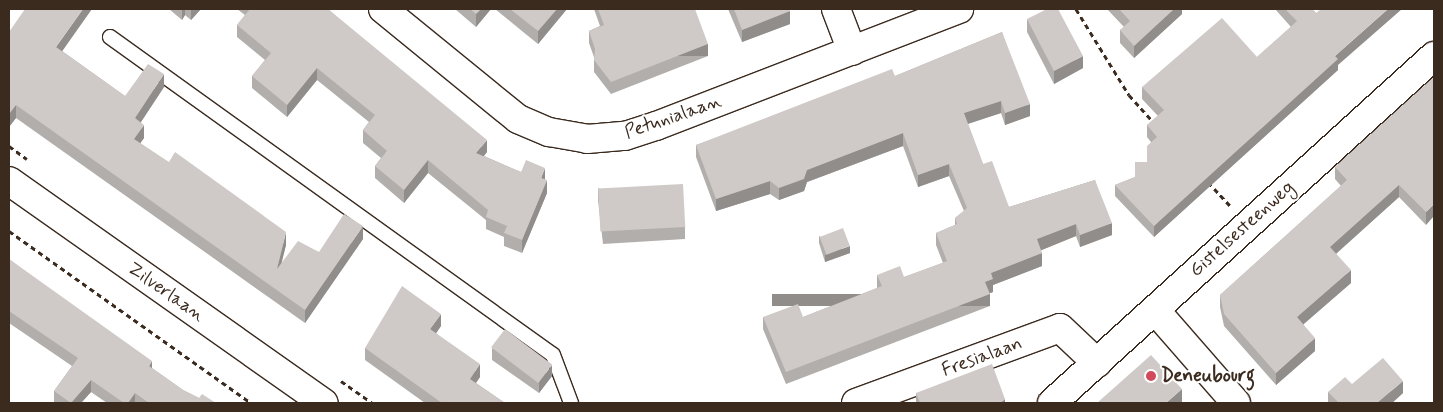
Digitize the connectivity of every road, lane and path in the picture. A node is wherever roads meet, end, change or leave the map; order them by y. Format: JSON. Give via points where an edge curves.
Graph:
{"nodes":[{"id":1,"x":383,"y":9,"type":"edge"},
{"id":2,"x":836,"y":9,"type":"edge"},
{"id":3,"x":959,"y":9,"type":"edge"},
{"id":4,"x":1076,"y":9,"type":"edge"},
{"id":5,"x":110,"y":36,"type":"dead end"},
{"id":6,"x":852,"y":51,"type":"junction"},
{"id":7,"x":1434,"y":56,"type":"edge"},
{"id":8,"x":1161,"y":130,"type":"edge"},
{"id":9,"x":1205,"y":179,"type":"edge"},
{"id":10,"x":9,"y":181,"type":"edge"},
{"id":11,"x":9,"y":198,"type":"edge"},
{"id":12,"x":1246,"y":224,"type":"junction"},
{"id":13,"x":9,"y":231,"type":"edge"},
{"id":14,"x":1155,"y":310,"type":"junction"},
{"id":15,"x":188,"y":317,"type":"junction"},
{"id":16,"x":1096,"y":363,"type":"junction"},
{"id":17,"x":251,"y":403,"type":"edge"},
{"id":18,"x":298,"y":403,"type":"edge"},
{"id":19,"x":324,"y":403,"type":"edge"},
{"id":20,"x":571,"y":403,"type":"edge"},
{"id":21,"x":856,"y":403,"type":"edge"},
{"id":22,"x":1052,"y":403,"type":"edge"},
{"id":23,"x":1236,"y":403,"type":"edge"}],
"edges":[{"from":1,"to":6,"type":"street","name":"Petunialaan","via":[[518,119],[549,132],[587,140],[648,128]]},
{"from":2,"to":6,"type":"street"},
{"from":3,"to":6,"type":"street","name":"Petunialaan"},
{"from":4,"to":8,"type":"path","via":[[1129,95]]},
{"from":5,"to":20,"type":"lane","via":[[553,355]]},
{"from":7,"to":12,"type":"street","name":"Gistelsesteenweg"},
{"from":9,"to":12,"type":"path"},
{"from":10,"to":15,"type":"street","name":"Zilverlaan"},
{"from":11,"to":15,"type":"street","name":"Zilverlaan"},
{"from":12,"to":14,"type":"street","name":"Gistelsesteenweg"},
{"from":13,"to":17,"type":"path"},
{"from":14,"to":16,"type":"street","name":"Gistelsesteenweg"},
{"from":14,"to":23,"type":"street"},
{"from":15,"to":18,"type":"street","name":"Zilverlaan"},
{"from":15,"to":19,"type":"street","name":"Zilverlaan"},
{"from":16,"to":21,"type":"street","name":"Fresialaan","via":[[1060,328]]},
{"from":16,"to":22,"type":"street","name":"Gistelsesteenweg"}]}
